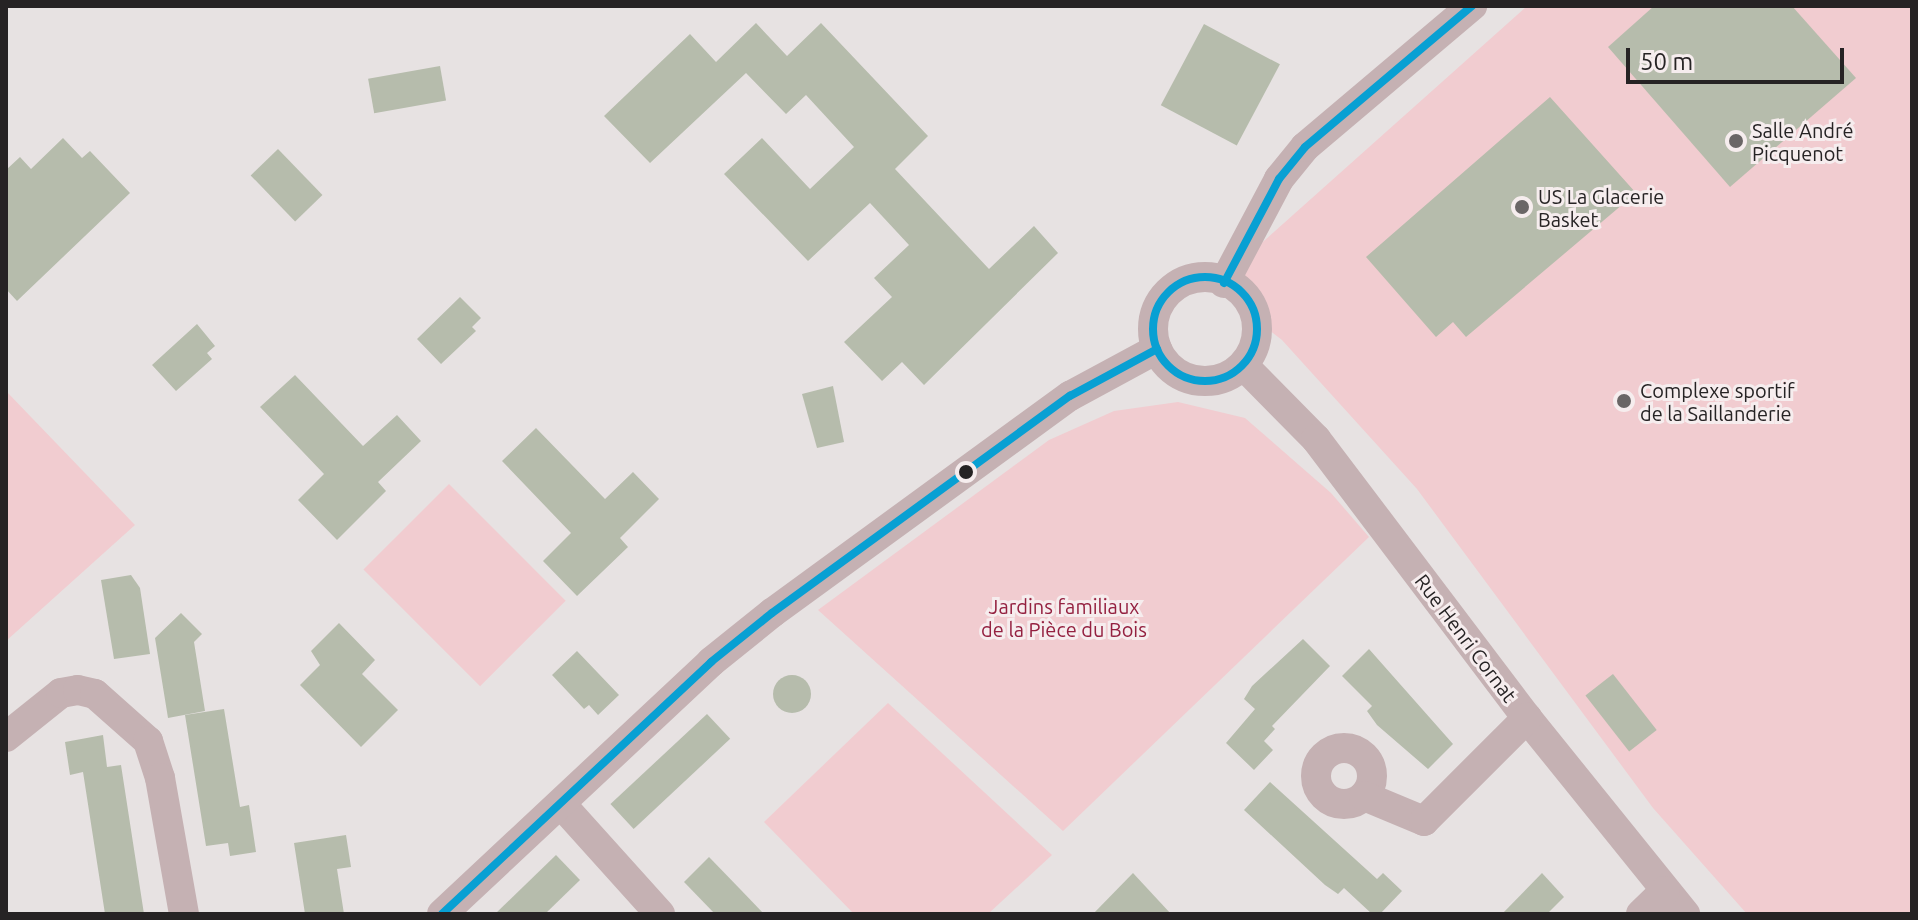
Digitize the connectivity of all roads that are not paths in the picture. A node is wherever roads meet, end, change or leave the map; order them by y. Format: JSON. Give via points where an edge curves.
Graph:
{"nodes":[{"id":1,"x":1472,"y":6,"type":"edge"},
{"id":2,"x":1224,"y":283,"type":"junction"},
{"id":3,"x":1157,"y":349,"type":"junction"},
{"id":4,"x":1243,"y":365,"type":"junction"},
{"id":5,"x":1527,"y":718,"type":"junction"},
{"id":6,"x":6,"y":737,"type":"edge"},
{"id":7,"x":1364,"y":796,"type":"dead end"},
{"id":8,"x":561,"y":804,"type":"junction"},
{"id":9,"x":1665,"y":891,"type":"junction"},
{"id":10,"x":184,"y":914,"type":"edge"},
{"id":11,"x":442,"y":914,"type":"edge"},
{"id":12,"x":660,"y":914,"type":"edge"},
{"id":13,"x":1641,"y":914,"type":"edge"},
{"id":14,"x":1685,"y":914,"type":"edge"}],
"edges":[{"from":1,"to":2,"type":"street","via":[[1305,147],[1279,179]]},
{"from":2,"to":3,"type":"street","via":[[1196,278],[1171,286],[1156,307],[1152,329]]},
{"from":2,"to":4,"type":"street","via":[[1249,300],[1257,321],[1256,350]]},
{"from":3,"to":4,"type":"street","via":[[1171,369],[1195,381],[1223,378]]},
{"from":3,"to":8,"type":"street","via":[[1070,396],[784,603],[711,662]]},
{"from":4,"to":5,"type":"street","name":"Rue Henri Cornat","via":[[1316,439]]},
{"from":5,"to":7,"type":"street","via":[[1424,821]]},
{"from":5,"to":9,"type":"street","name":"Rue Henri Cornat"},
{"from":6,"to":10,"type":"street","via":[[61,693],[78,690],[95,694],[148,741],[160,778]]},
{"from":8,"to":11,"type":"street"},
{"from":8,"to":12,"type":"street"},
{"from":9,"to":13,"type":"street"},
{"from":9,"to":14,"type":"street","name":"Rue Henri Cornat"}]}
